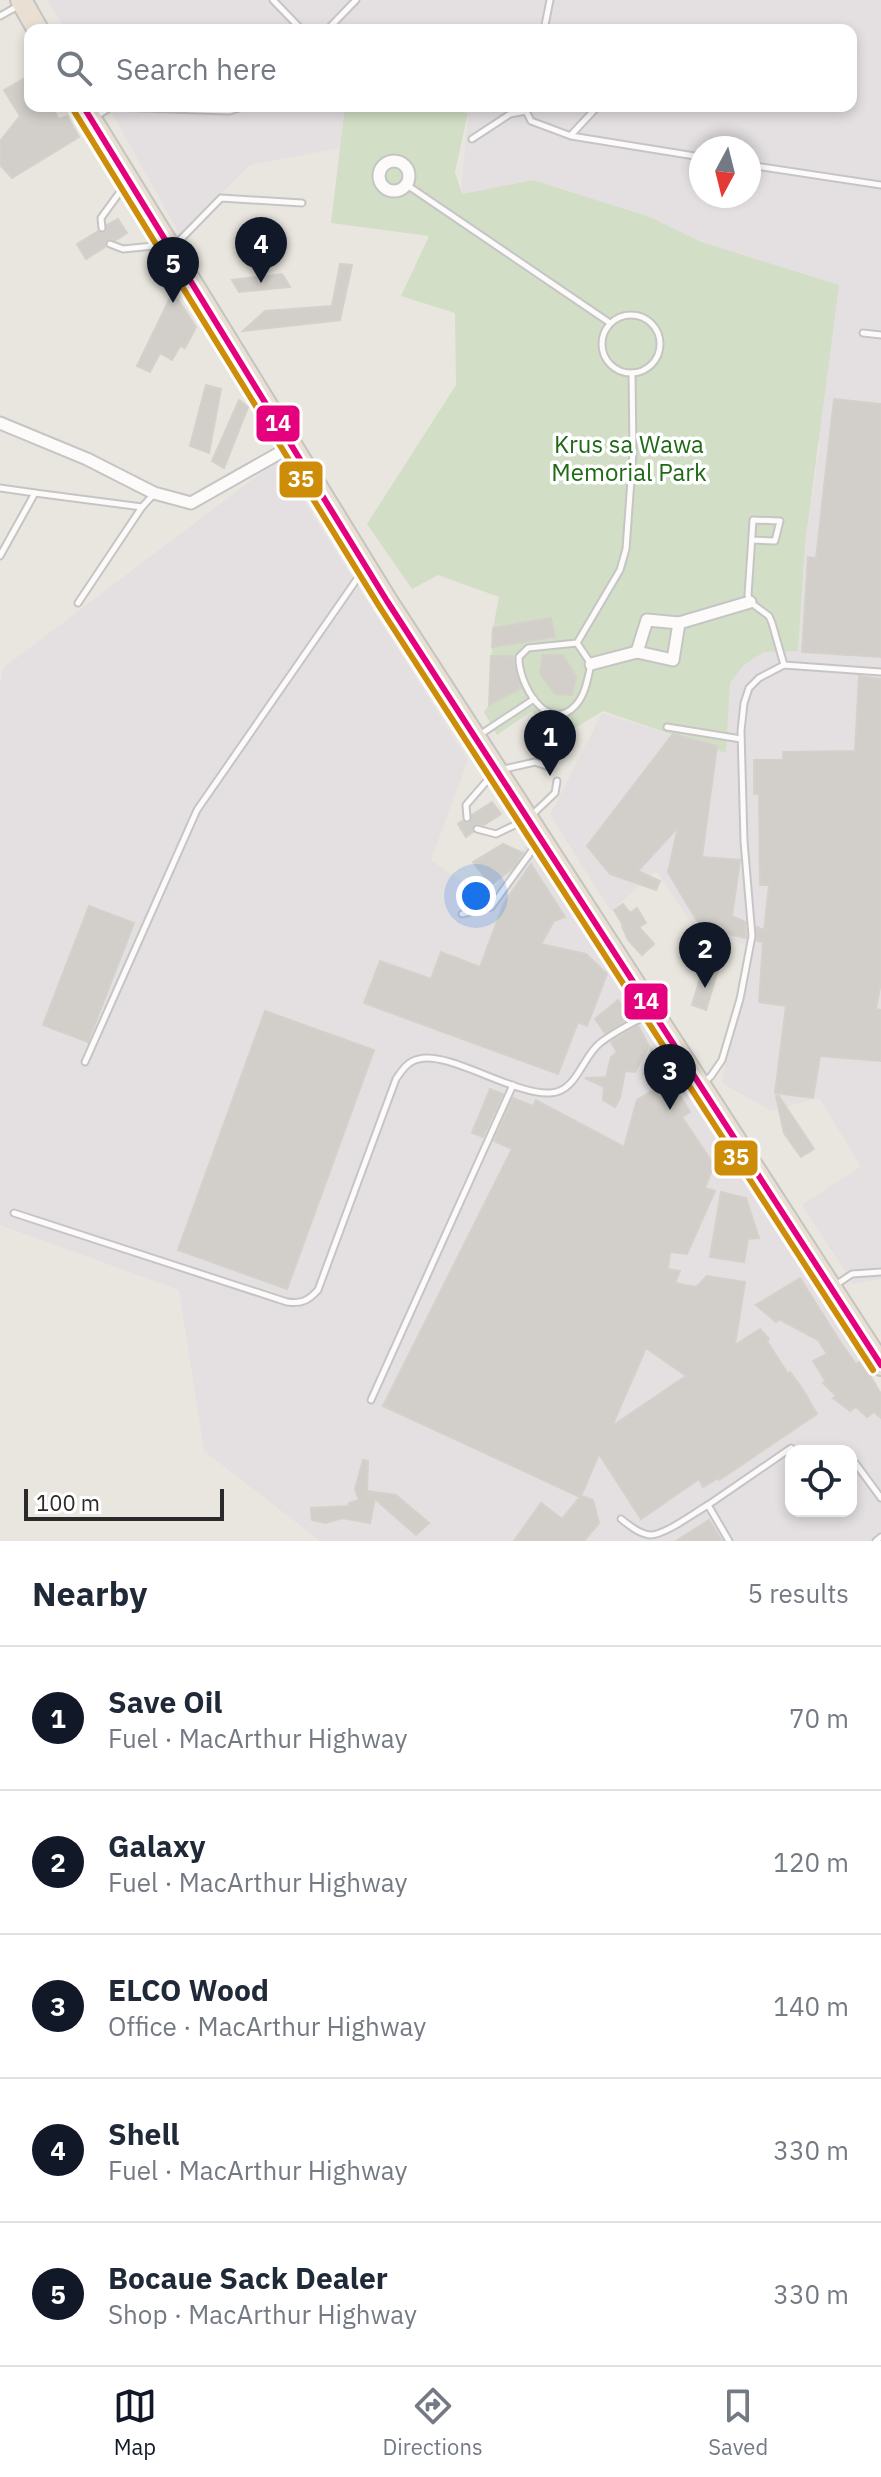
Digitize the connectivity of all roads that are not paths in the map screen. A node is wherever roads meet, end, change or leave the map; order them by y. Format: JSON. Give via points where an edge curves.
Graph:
{"nodes":[{"id":1,"x":273,"y":0,"type":"edge"},
{"id":2,"x":356,"y":0,"type":"edge"},
{"id":3,"x":550,"y":0,"type":"edge"},
{"id":4,"x":22,"y":2,"type":"edge"},
{"id":5,"x":0,"y":16,"type":"edge"},
{"id":6,"x":35,"y":24,"type":"edge"},
{"id":7,"x":296,"y":24,"type":"edge"},
{"id":8,"x":333,"y":24,"type":"edge"},
{"id":9,"x":545,"y":24,"type":"edge"},
{"id":10,"x":517,"y":112,"type":"edge"},
{"id":11,"x":528,"y":112,"type":"edge"},
{"id":12,"x":593,"y":112,"type":"edge"},
{"id":13,"x":87,"y":113,"type":"edge"},
{"id":14,"x":571,"y":136,"type":"junction"},
{"id":15,"x":472,"y":139,"type":"dead end"},
{"id":16,"x":689,"y":155,"type":"edge"},
{"id":17,"x":761,"y":167,"type":"edge"},
{"id":18,"x":128,"y":181,"type":"junction"},
{"id":19,"x":407,"y":185,"type":"dead end"},
{"id":20,"x":881,"y":185,"type":"edge"},
{"id":21,"x":302,"y":203,"type":"dead end"},
{"id":22,"x":102,"y":228,"type":"dead end"},
{"id":23,"x":110,"y":244,"type":"dead end"},
{"id":24,"x":167,"y":245,"type":"junction"},
{"id":25,"x":610,"y":323,"type":"junction"},
{"id":26,"x":863,"y":333,"type":"dead end"},
{"id":27,"x":881,"y":335,"type":"edge"},
{"id":28,"x":632,"y":373,"type":"junction"},
{"id":29,"x":0,"y":423,"type":"edge"},
{"id":30,"x":290,"y":447,"type":"junction"},
{"id":31,"x":0,"y":488,"type":"edge"},
{"id":32,"x":35,"y":493,"type":"junction"},
{"id":33,"x":154,"y":493,"type":"junction"},
{"id":34,"x":142,"y":507,"type":"junction"},
{"id":35,"x":753,"y":540,"type":"junction"},
{"id":36,"x":0,"y":556,"type":"edge"},
{"id":37,"x":368,"y":571,"type":"junction"},
{"id":38,"x":750,"y":602,"type":"junction"},
{"id":39,"x":78,"y":603,"type":"dead end"},
{"id":40,"x":679,"y":623,"type":"junction"},
{"id":41,"x":577,"y":643,"type":"junction"},
{"id":42,"x":637,"y":652,"type":"junction"},
{"id":43,"x":591,"y":664,"type":"junction"},
{"id":44,"x":784,"y":665,"type":"junction"},
{"id":45,"x":881,"y":672,"type":"edge"},
{"id":46,"x":534,"y":699,"type":"junction"},
{"id":47,"x":667,"y":727,"type":"dead end"},
{"id":48,"x":475,"y":738,"type":"junction"},
{"id":49,"x":741,"y":739,"type":"junction"},
{"id":50,"x":549,"y":767,"type":"dead end"},
{"id":51,"x":496,"y":771,"type":"junction"},
{"id":52,"x":557,"y":781,"type":"dead end"},
{"id":53,"x":467,"y":818,"type":"dead end"},
{"id":54,"x":527,"y":819,"type":"junction"},
{"id":55,"x":477,"y":829,"type":"dead end"},
{"id":56,"x":540,"y":839,"type":"junction"},
{"id":57,"x":462,"y":914,"type":"dead end"},
{"id":58,"x":654,"y":1011,"type":"junction"},
{"id":59,"x":85,"y":1062,"type":"dead end"},
{"id":60,"x":701,"y":1084,"type":"junction"},
{"id":61,"x":513,"y":1085,"type":"junction"},
{"id":62,"x":14,"y":1213,"type":"dead end"},
{"id":63,"x":881,"y":1272,"type":"edge"},
{"id":64,"x":832,"y":1287,"type":"junction"},
{"id":65,"x":881,"y":1365,"type":"edge"},
{"id":66,"x":371,"y":1400,"type":"dead end"},
{"id":67,"x":785,"y":1452,"type":"edge"},
{"id":68,"x":857,"y":1465,"type":"edge"},
{"id":69,"x":881,"y":1498,"type":"edge"},
{"id":70,"x":708,"y":1505,"type":"junction"},
{"id":71,"x":621,"y":1519,"type":"dead end"},
{"id":72,"x":881,"y":1537,"type":"edge"},
{"id":73,"x":729,"y":1541,"type":"edge"},
{"id":74,"x":876,"y":1541,"type":"edge"}],
"edges":[{"from":1,"to":7,"type":"lane"},
{"from":2,"to":8,"type":"lane"},
{"from":3,"to":9,"type":"lane"},
{"from":4,"to":5,"type":"lane"},
{"from":4,"to":6,"type":"highway"},
{"from":10,"to":15,"type":"lane"},
{"from":11,"to":14,"type":"lane","via":[[531,121]]},
{"from":12,"to":14,"type":"lane"},
{"from":13,"to":18,"type":"highway"},
{"from":14,"to":16,"type":"lane"},
{"from":17,"to":20,"type":"lane"},
{"from":18,"to":22,"type":"lane","via":[[101,218]]},
{"from":18,"to":24,"type":"highway"},
{"from":19,"to":25,"type":"lane"},
{"from":21,"to":24,"type":"lane","via":[[221,198],[179,241]]},
{"from":23,"to":24,"type":"lane","via":[[123,249]]},
{"from":24,"to":30,"type":"highway"},
{"from":25,"to":28,"type":"lane","via":[[603,352],[613,367]]},
{"from":25,"to":28,"type":"lane","via":[[631,314],[657,330],[658,356],[645,370]]},
{"from":26,"to":27,"type":"lane"},
{"from":28,"to":41,"type":"lane","via":[[626,549],[620,570]]},
{"from":29,"to":33,"type":"street"},
{"from":30,"to":33,"type":"street","via":[[191,503]]},
{"from":30,"to":37,"type":"highway"},
{"from":31,"to":32,"type":"lane"},
{"from":32,"to":34,"type":"lane"},
{"from":32,"to":36,"type":"lane"},
{"from":33,"to":34,"type":"lane"},
{"from":34,"to":39,"type":"lane"},
{"from":35,"to":35,"type":"lane","via":[[753,520],[780,521],[775,541]]},
{"from":35,"to":38,"type":"lane"},
{"from":37,"to":48,"type":"highway"},
{"from":37,"to":59,"type":"lane","via":[[357,579],[197,810]]},
{"from":38,"to":40,"type":"street"},
{"from":38,"to":44,"type":"lane","via":[[769,616]]},
{"from":40,"to":42,"type":"street","via":[[647,620]]},
{"from":40,"to":42,"type":"street","via":[[673,660]]},
{"from":41,"to":43,"type":"lane"},
{"from":41,"to":46,"type":"lane","via":[[522,652],[518,664]]},
{"from":42,"to":43,"type":"street"},
{"from":43,"to":46,"type":"lane","via":[[581,698],[564,714],[552,715]]},
{"from":44,"to":45,"type":"lane"},
{"from":44,"to":49,"type":"lane","via":[[749,688]]},
{"from":46,"to":48,"type":"lane"},
{"from":47,"to":49,"type":"lane"},
{"from":48,"to":51,"type":"highway"},
{"from":49,"to":60,"type":"lane","via":[[752,936],[722,1060]]},
{"from":50,"to":51,"type":"lane","via":[[535,762]]},
{"from":51,"to":53,"type":"lane","via":[[466,805]]},
{"from":51,"to":54,"type":"highway"},
{"from":52,"to":54,"type":"lane","via":[[549,801]]},
{"from":54,"to":55,"type":"lane","via":[[496,834]]},
{"from":54,"to":56,"type":"highway"},
{"from":56,"to":57,"type":"lane","via":[[491,907]]},
{"from":56,"to":58,"type":"highway"},
{"from":58,"to":60,"type":"highway"},
{"from":58,"to":61,"type":"lane","via":[[599,1043],[566,1088],[535,1092]]},
{"from":60,"to":64,"type":"highway"},
{"from":61,"to":62,"type":"lane","via":[[437,1059],[419,1058],[405,1066],[318,1290],[298,1303]]},
{"from":61,"to":66,"type":"lane"},
{"from":63,"to":64,"type":"lane","via":[[852,1274]]},
{"from":64,"to":65,"type":"highway"},
{"from":67,"to":70,"type":"lane"},
{"from":68,"to":69,"type":"lane"},
{"from":70,"to":71,"type":"lane","via":[[650,1535]]},
{"from":70,"to":73,"type":"lane"},
{"from":72,"to":74,"type":"lane"}]}
